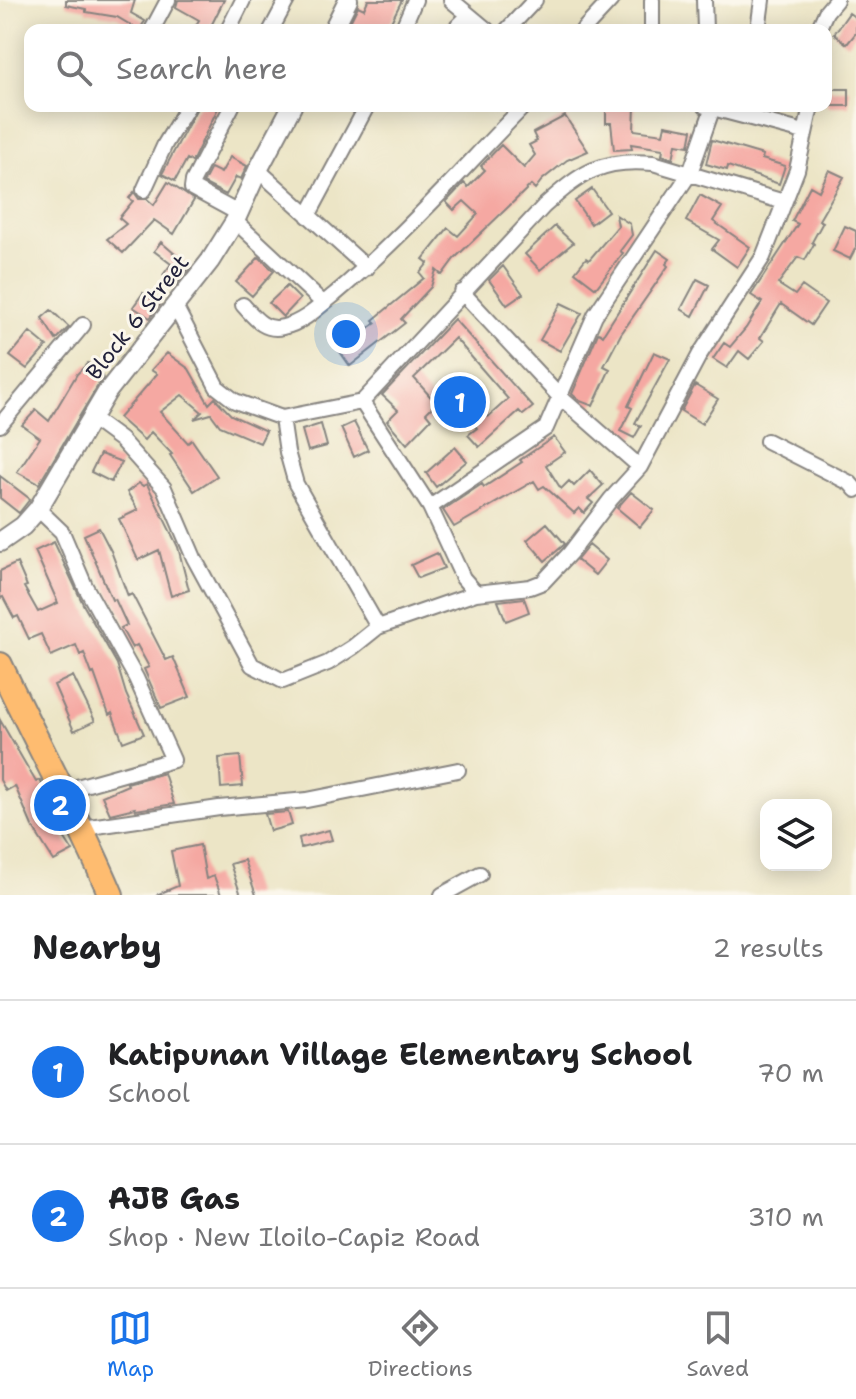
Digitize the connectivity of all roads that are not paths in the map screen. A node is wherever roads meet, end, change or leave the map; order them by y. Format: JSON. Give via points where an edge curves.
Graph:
{"nodes":[{"id":1,"x":168,"y":0,"type":"edge"},
{"id":2,"x":243,"y":0,"type":"edge"},
{"id":3,"x":287,"y":0,"type":"edge"},
{"id":4,"x":348,"y":0,"type":"edge"},
{"id":5,"x":415,"y":0,"type":"edge"},
{"id":6,"x":535,"y":0,"type":"edge"},
{"id":7,"x":611,"y":0,"type":"edge"},
{"id":8,"x":652,"y":0,"type":"edge"},
{"id":9,"x":704,"y":0,"type":"edge"},
{"id":10,"x":762,"y":0,"type":"edge"},
{"id":11,"x":836,"y":0,"type":"edge"},
{"id":12,"x":463,"y":6,"type":"edge"},
{"id":13,"x":155,"y":24,"type":"edge"},
{"id":14,"x":231,"y":24,"type":"edge"},
{"id":15,"x":274,"y":24,"type":"edge"},
{"id":16,"x":336,"y":24,"type":"edge"},
{"id":17,"x":405,"y":24,"type":"edge"},
{"id":18,"x":481,"y":24,"type":"edge"},
{"id":19,"x":513,"y":24,"type":"edge"},
{"id":20,"x":589,"y":24,"type":"edge"},
{"id":21,"x":652,"y":24,"type":"edge"},
{"id":22,"x":705,"y":24,"type":"edge"},
{"id":23,"x":759,"y":24,"type":"edge"},
{"id":24,"x":821,"y":24,"type":"edge"},
{"id":25,"x":184,"y":112,"type":"edge"},
{"id":26,"x":229,"y":112,"type":"edge"},
{"id":27,"x":289,"y":112,"type":"edge"},
{"id":28,"x":364,"y":112,"type":"edge"},
{"id":29,"x":372,"y":112,"type":"edge"},
{"id":30,"x":518,"y":112,"type":"edge"},
{"id":31,"x":706,"y":112,"type":"edge"},
{"id":32,"x":755,"y":112,"type":"edge"},
{"id":33,"x":809,"y":112,"type":"edge"},
{"id":34,"x":358,"y":126,"type":"junction"},
{"id":35,"x":804,"y":132,"type":"junction"},
{"id":36,"x":258,"y":170,"type":"junction"},
{"id":37,"x":690,"y":173,"type":"junction"},
{"id":38,"x":144,"y":190,"type":"dead end"},
{"id":39,"x":784,"y":202,"type":"junction"},
{"id":40,"x":308,"y":216,"type":"junction"},
{"id":41,"x":237,"y":217,"type":"junction"},
{"id":42,"x":367,"y":268,"type":"junction"},
{"id":43,"x":462,"y":292,"type":"junction"},
{"id":44,"x":323,"y":303,"type":"junction"},
{"id":45,"x":243,"y":305,"type":"dead end"},
{"id":46,"x":175,"y":306,"type":"junction"},
{"id":47,"x":83,"y":325,"type":"dead end"},
{"id":48,"x":559,"y":396,"type":"junction"},
{"id":49,"x":362,"y":402,"type":"junction"},
{"id":50,"x":91,"y":418,"type":"junction"},
{"id":51,"x":282,"y":418,"type":"junction"},
{"id":52,"x":0,"y":425,"type":"edge"},
{"id":53,"x":767,"y":441,"type":"dead end"},
{"id":54,"x":640,"y":467,"type":"junction"},
{"id":55,"x":856,"y":490,"type":"edge"},
{"id":56,"x":430,"y":507,"type":"junction"},
{"id":57,"x":38,"y":509,"type":"junction"},
{"id":58,"x":0,"y":542,"type":"edge"},
{"id":59,"x":476,"y":593,"type":"junction"},
{"id":60,"x":378,"y":627,"type":"junction"},
{"id":61,"x":0,"y":665,"type":"edge"},
{"id":62,"x":458,"y":770,"type":"dead end"},
{"id":63,"x":63,"y":791,"type":"junction"},
{"id":64,"x":83,"y":828,"type":"junction"},
{"id":65,"x":480,"y":874,"type":"dead end"},
{"id":66,"x":111,"y":895,"type":"edge"},
{"id":67,"x":442,"y":895,"type":"edge"}],
"edges":[{"from":1,"to":13,"type":"street"},
{"from":2,"to":14,"type":"street"},
{"from":3,"to":15,"type":"street"},
{"from":4,"to":16,"type":"street"},
{"from":5,"to":17,"type":"street"},
{"from":6,"to":19,"type":"street"},
{"from":7,"to":20,"type":"street"},
{"from":8,"to":21,"type":"street"},
{"from":9,"to":22,"type":"street"},
{"from":10,"to":23,"type":"street"},
{"from":11,"to":24,"type":"street"},
{"from":12,"to":18,"type":"street"},
{"from":25,"to":38,"type":"street"},
{"from":26,"to":41,"type":"street","via":[[192,188]]},
{"from":27,"to":36,"type":"street","name":"Block 6 Street"},
{"from":28,"to":34,"type":"street"},
{"from":29,"to":34,"type":"street"},
{"from":30,"to":42,"type":"street"},
{"from":31,"to":37,"type":"street"},
{"from":32,"to":35,"type":"street"},
{"from":33,"to":35,"type":"street"},
{"from":34,"to":40,"type":"street"},
{"from":35,"to":39,"type":"street"},
{"from":36,"to":40,"type":"street"},
{"from":36,"to":41,"type":"street","name":"Block 6 Street"},
{"from":37,"to":39,"type":"street"},
{"from":37,"to":43,"type":"street","via":[[632,161],[577,176]]},
{"from":37,"to":48,"type":"street","via":[[595,315]]},
{"from":39,"to":54,"type":"street","via":[[763,257],[700,354]]},
{"from":40,"to":42,"type":"street"},
{"from":41,"to":44,"type":"street"},
{"from":41,"to":46,"type":"street","name":"Block 6 Street"},
{"from":42,"to":44,"type":"street"},
{"from":43,"to":48,"type":"street"},
{"from":43,"to":49,"type":"street"},
{"from":44,"to":45,"type":"street","via":[[283,327],[260,323]]},
{"from":46,"to":50,"type":"street","name":"Block 6 Street"},
{"from":46,"to":51,"type":"street","via":[[217,387],[235,401]]},
{"from":47,"to":52,"type":"street"},
{"from":48,"to":54,"type":"street"},
{"from":48,"to":56,"type":"street","via":[[546,428]]},
{"from":49,"to":51,"type":"street"},
{"from":49,"to":56,"type":"street"},
{"from":50,"to":57,"type":"street","name":"Block 6 Street"},
{"from":50,"to":60,"type":"street","via":[[121,440],[164,488],[194,558],[252,665],[283,681],[328,663]]},
{"from":51,"to":60,"type":"street","via":[[296,484]]},
{"from":53,"to":55,"type":"street"},
{"from":54,"to":59,"type":"street","via":[[543,582]]},
{"from":56,"to":59,"type":"street","via":[[463,578]]},
{"from":57,"to":58,"type":"street","name":"Block 6 Street"},
{"from":57,"to":63,"type":"street","via":[[62,532],[173,760]]},
{"from":59,"to":60,"type":"street"},
{"from":61,"to":63,"type":"highway"},
{"from":62,"to":64,"type":"street","via":[[307,800]]},
{"from":63,"to":64,"type":"highway"},
{"from":64,"to":66,"type":"highway"},
{"from":65,"to":67,"type":"street"}]}
